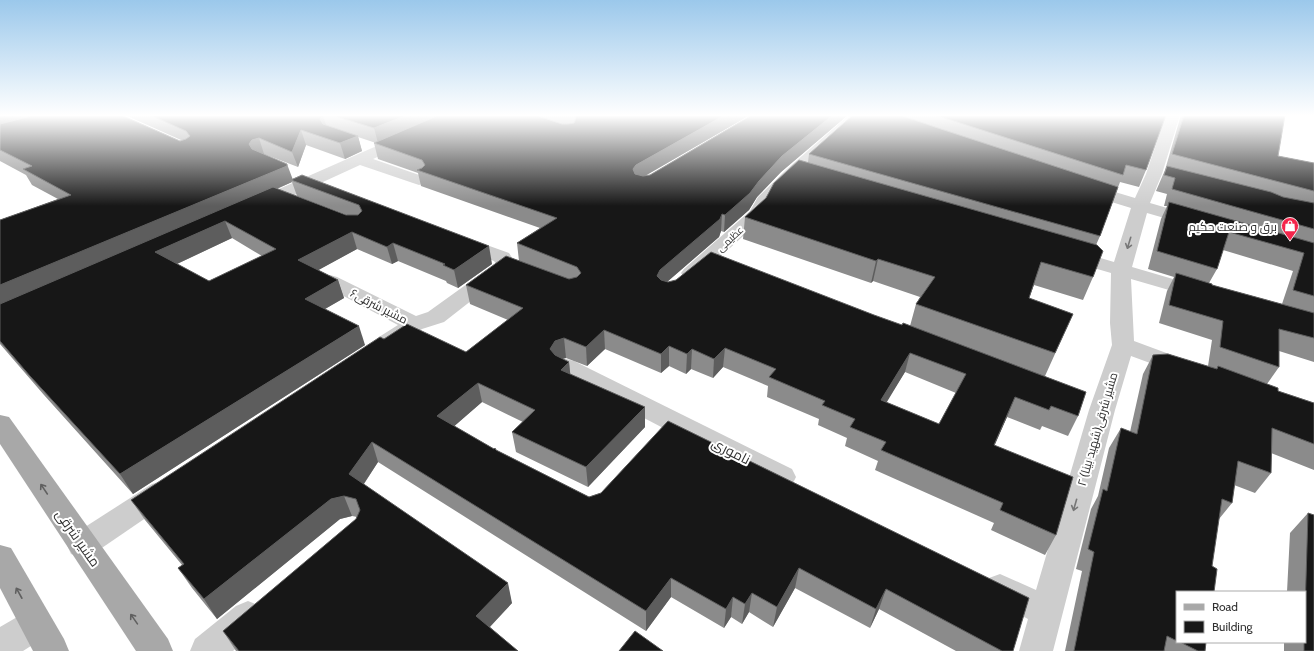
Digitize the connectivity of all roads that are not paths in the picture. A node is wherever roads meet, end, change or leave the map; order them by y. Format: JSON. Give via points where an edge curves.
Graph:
{"nodes":[{"id":1,"x":383,"y":145,"type":"edge"},
{"id":2,"x":828,"y":145,"type":"edge"},
{"id":3,"x":1164,"y":145,"type":"edge"},
{"id":4,"x":367,"y":152,"type":"junction"},
{"id":5,"x":291,"y":172,"type":"dead end"},
{"id":6,"x":419,"y":180,"type":"edge"},
{"id":7,"x":311,"y":181,"type":"junction"},
{"id":8,"x":1074,"y":184,"type":"edge"},
{"id":9,"x":279,"y":196,"type":"junction"},
{"id":10,"x":300,"y":204,"type":"edge"},
{"id":11,"x":1140,"y":206,"type":"junction"},
{"id":12,"x":243,"y":211,"type":"edge"},
{"id":13,"x":1208,"y":226,"type":"edge"},
{"id":14,"x":470,"y":245,"type":"edge"},
{"id":15,"x":1052,"y":250,"type":"edge"},
{"id":16,"x":706,"y":260,"type":"junction"},
{"id":17,"x":729,"y":269,"type":"edge"},
{"id":18,"x":1121,"y":270,"type":"junction"},
{"id":19,"x":330,"y":281,"type":"edge"},
{"id":20,"x":679,"y":284,"type":"edge"},
{"id":21,"x":1219,"y":298,"type":"edge"},
{"id":22,"x":414,"y":324,"type":"junction"},
{"id":23,"x":1123,"y":345,"type":"junction"},
{"id":24,"x":368,"y":355,"type":"edge"},
{"id":25,"x":566,"y":367,"type":"edge"},
{"id":26,"x":1204,"y":375,"type":"edge"},
{"id":27,"x":0,"y":424,"type":"edge"},
{"id":28,"x":182,"y":479,"type":"edge"},
{"id":29,"x":805,"y":489,"type":"edge"},
{"id":30,"x":82,"y":545,"type":"junction"},
{"id":31,"x":0,"y":558,"type":"edge"},
{"id":32,"x":975,"y":576,"type":"edge"},
{"id":33,"x":268,"y":600,"type":"edge"},
{"id":34,"x":1046,"y":612,"type":"junction"},
{"id":35,"x":44,"y":637,"type":"edge"},
{"id":36,"x":0,"y":646,"type":"edge"},
{"id":37,"x":156,"y":651,"type":"edge"},
{"id":38,"x":207,"y":651,"type":"edge"},
{"id":39,"x":1036,"y":651,"type":"edge"}],
"edges":[{"from":1,"to":4,"type":"street"},
{"from":2,"to":16,"type":"street","name":"عظیمی","via":[[800,174],[764,200],[757,214]]},
{"from":3,"to":11,"type":"street","name":"۲ مشیر شرقی(شهید بینا)","via":[[1162,176]]},
{"from":4,"to":6,"type":"street"},
{"from":4,"to":7,"type":"street"},
{"from":5,"to":7,"type":"street"},
{"from":7,"to":9,"type":"street"},
{"from":8,"to":11,"type":"street"},
{"from":9,"to":10,"type":"street"},
{"from":9,"to":12,"type":"street"},
{"from":11,"to":13,"type":"street"},
{"from":11,"to":18,"type":"street","name":"۲ مشیر شرقی(شهید بینا)","one_way":true},
{"from":14,"to":22,"type":"street","via":[[502,257],[514,267],[436,317]]},
{"from":15,"to":18,"type":"street"},
{"from":16,"to":17,"type":"street"},
{"from":16,"to":20,"type":"street","name":"عظیمی"},
{"from":18,"to":21,"type":"street"},
{"from":18,"to":23,"type":"street","name":"۲ مشیر شرقی(شهید بینا)"},
{"from":19,"to":22,"type":"street","name":"۶مشیر شرقی"},
{"from":22,"to":24,"type":"street","name":"۶مشیر شرقی"},
{"from":23,"to":26,"type":"street"},
{"from":23,"to":34,"type":"street","name":"۲ مشیر شرقی(شهید بینا)","one_way":true,"via":[[1094,407]]},
{"from":25,"to":29,"type":"street","name":"ناموری","via":[[662,429]]},
{"from":30,"to":27,"type":"main road","name":"مشیر شرقی","one_way":true},
{"from":28,"to":30,"type":"street"},
{"from":37,"to":30,"type":"main road","name":"مشیر شرقی","one_way":true},
{"from":35,"to":31,"type":"main road","one_way":true},
{"from":32,"to":34,"type":"street"},
{"from":33,"to":38,"type":"street"},
{"from":34,"to":39,"type":"street","name":"۲ مشیر شرقی(شهید بینا)"},
{"from":35,"to":36,"type":"street"}]}
